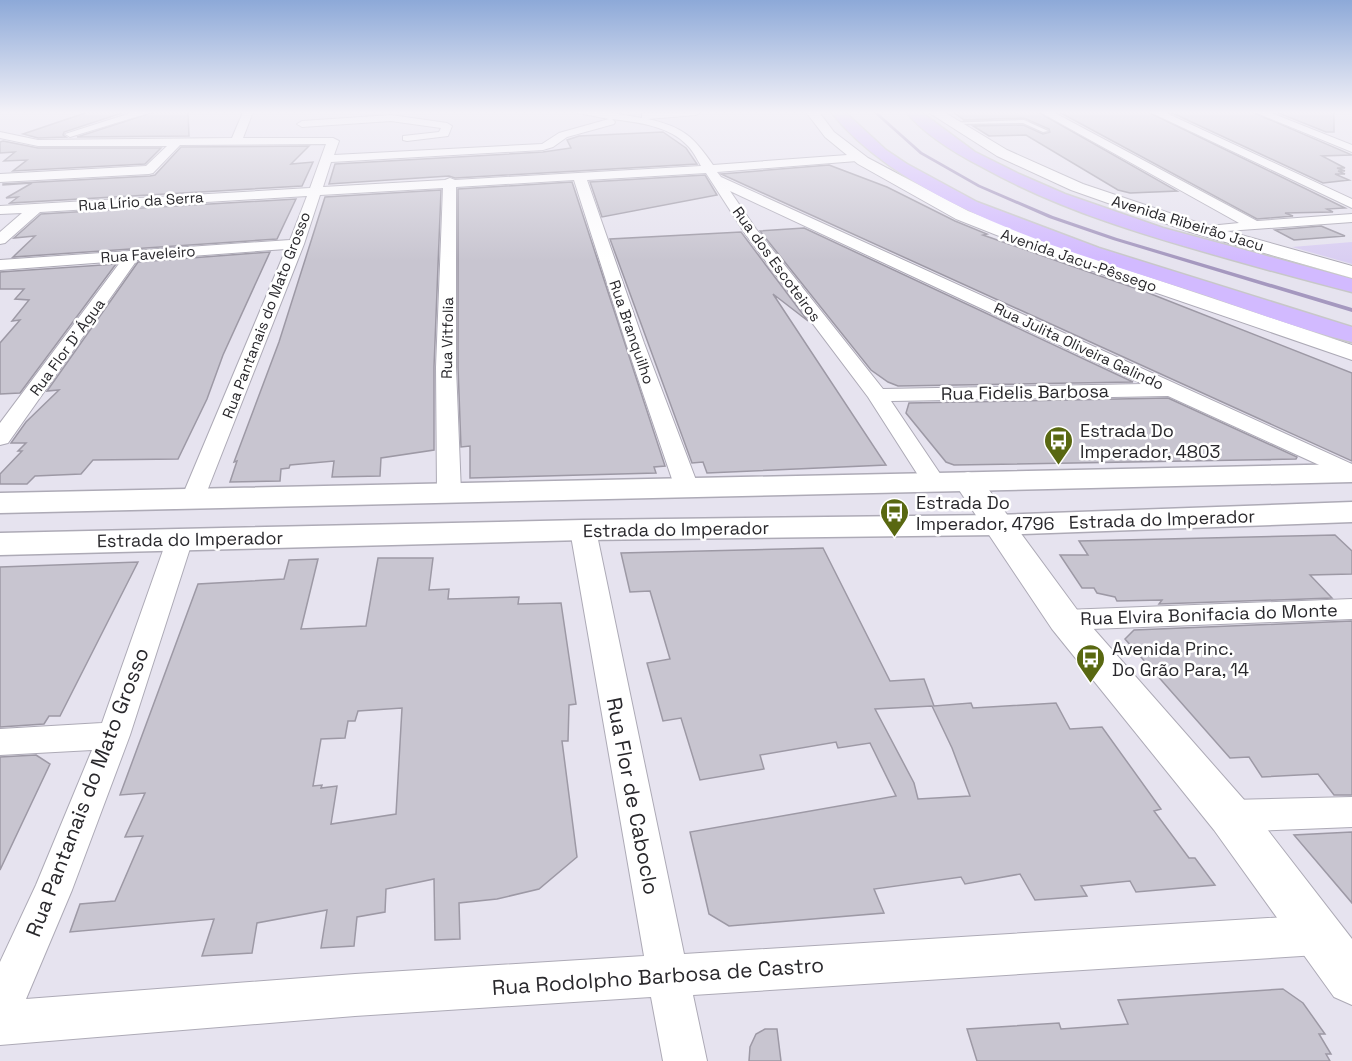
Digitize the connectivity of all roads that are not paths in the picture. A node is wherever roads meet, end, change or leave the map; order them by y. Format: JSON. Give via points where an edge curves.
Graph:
{"nodes":[{"id":1,"x":157,"y":162,"type":"edge"},
{"id":2,"x":325,"y":162,"type":"edge"},
{"id":3,"x":704,"y":162,"type":"edge"},
{"id":4,"x":827,"y":162,"type":"edge"},
{"id":5,"x":863,"y":162,"type":"edge"},
{"id":6,"x":894,"y":162,"type":"edge"},
{"id":7,"x":982,"y":162,"type":"edge"},
{"id":8,"x":1020,"y":162,"type":"edge"},
{"id":9,"x":1137,"y":162,"type":"edge"},
{"id":10,"x":1261,"y":162,"type":"edge"},
{"id":11,"x":579,"y":175,"type":"junction"},
{"id":12,"x":712,"y":175,"type":"junction"},
{"id":13,"x":0,"y":178,"type":"edge"},
{"id":14,"x":450,"y":182,"type":"junction"},
{"id":15,"x":314,"y":191,"type":"junction"},
{"id":16,"x":1352,"y":204,"type":"edge"},
{"id":17,"x":36,"y":208,"type":"junction"},
{"id":18,"x":0,"y":210,"type":"edge"},
{"id":19,"x":1352,"y":218,"type":"edge"},
{"id":20,"x":805,"y":221,"type":"junction"},
{"id":21,"x":1255,"y":226,"type":"junction"},
{"id":22,"x":765,"y":228,"type":"junction"},
{"id":23,"x":1204,"y":230,"type":"junction"},
{"id":24,"x":0,"y":240,"type":"edge"},
{"id":25,"x":296,"y":244,"type":"junction"},
{"id":26,"x":133,"y":255,"type":"junction"},
{"id":27,"x":0,"y":265,"type":"edge"},
{"id":28,"x":1352,"y":272,"type":"edge"},
{"id":29,"x":1352,"y":286,"type":"edge"},
{"id":30,"x":1352,"y":335,"type":"edge"},
{"id":31,"x":1352,"y":353,"type":"edge"},
{"id":32,"x":1173,"y":390,"type":"junction"},
{"id":33,"x":877,"y":395,"type":"junction"},
{"id":34,"x":0,"y":438,"type":"edge"},
{"id":35,"x":1352,"y":473,"type":"edge"},
{"id":36,"x":950,"y":481,"type":"junction"},
{"id":37,"x":1352,"y":482,"type":"edge"},
{"id":38,"x":687,"y":488,"type":"junction"},
{"id":39,"x":449,"y":493,"type":"junction"},
{"id":40,"x":193,"y":499,"type":"junction"},
{"id":41,"x":0,"y":503,"type":"edge"},
{"id":42,"x":1341,"y":513,"type":"edge"},
{"id":43,"x":997,"y":525,"type":"junction"},
{"id":44,"x":583,"y":530,"type":"junction"},
{"id":45,"x":180,"y":539,"type":"junction"},
{"id":46,"x":0,"y":544,"type":"edge"},
{"id":47,"x":1352,"y":609,"type":"edge"},
{"id":48,"x":1065,"y":620,"type":"junction"},
{"id":49,"x":114,"y":735,"type":"junction"},
{"id":50,"x":0,"y":742,"type":"edge"},
{"id":51,"x":1352,"y":812,"type":"edge"},
{"id":52,"x":1230,"y":816,"type":"junction"},
{"id":53,"x":1317,"y":935,"type":"junction"},
{"id":54,"x":668,"y":975,"type":"junction"},
{"id":55,"x":1352,"y":979,"type":"edge"},
{"id":56,"x":0,"y":1010,"type":"edge"},
{"id":57,"x":0,"y":1023,"type":"edge"},
{"id":58,"x":686,"y":1061,"type":"edge"}],
"edges":[{"from":1,"to":13,"type":"street","via":[[149,170]]},
{"from":2,"to":15,"type":"street","name":"Rua Pantanais do Mato Grosso"},
{"from":3,"to":12,"type":"street","name":"Rua dos Escoteiros"},
{"from":4,"to":12,"type":"street","name":"Rua Lírio da Serra"},
{"from":5,"to":31,"type":"street","name":"Avenida Jacu-Pêssego","via":[[931,201],[1032,245]]},
{"from":6,"to":30,"type":"highway","name":"Avenida Jacu-Pêssego","via":[[971,206],[1026,228]]},
{"from":7,"to":29,"type":"highway","via":[[1081,206]]},
{"from":8,"to":23,"type":"street","name":"Avenida Ribeirão Jacu","via":[[1077,187]]},
{"from":9,"to":21,"type":"street"},
{"from":10,"to":16,"type":"street"},
{"from":11,"to":12,"type":"street","name":"Rua Lírio da Serra"},
{"from":11,"to":14,"type":"street","name":"Rua Lírio da Serra"},
{"from":11,"to":38,"type":"street","name":"Rua Branquilho"},
{"from":12,"to":20,"type":"street","name":"Rua Julita Oliveira Galindo"},
{"from":12,"to":22,"type":"street","name":"Rua dos Escoteiros"},
{"from":14,"to":15,"type":"street","name":"Rua Lírio da Serra"},
{"from":14,"to":39,"type":"street","name":"Rua Vitfolia","via":[[446,367]]},
{"from":15,"to":17,"type":"street","name":"Rua Lírio da Serra"},
{"from":15,"to":25,"type":"street","name":"Rua Pantanais do Mato Grosso"},
{"from":17,"to":18,"type":"street","name":"Rua Lírio da Serra"},
{"from":17,"to":24,"type":"street"},
{"from":19,"to":21,"type":"street"},
{"from":20,"to":22,"type":"street"},
{"from":20,"to":32,"type":"street","name":"Rua Julita Oliveira Galindo"},
{"from":21,"to":23,"type":"street"},
{"from":22,"to":33,"type":"street","name":"Rua dos Escoteiros"},
{"from":23,"to":28,"type":"street","name":"Avenida Ribeirão Jacu"},
{"from":25,"to":26,"type":"street","name":"Rua Faveleiro"},
{"from":25,"to":40,"type":"street","name":"Rua Pantanais do Mato Grosso"},
{"from":26,"to":27,"type":"street","name":"Rua Faveleiro"},
{"from":26,"to":34,"type":"street","name":"Rua Flor D' Água"},
{"from":32,"to":33,"type":"street","name":"Rua Fidelis Barbosa"},
{"from":32,"to":35,"type":"street","name":"Rua Julita Oliveira Galindo"},
{"from":33,"to":36,"type":"street","name":"Rua dos Escoteiros"},
{"from":35,"to":36,"type":"main road"},
{"from":36,"to":38,"type":"main road"},
{"from":36,"to":43,"type":"street"},
{"from":37,"to":42,"type":"main road","via":[[1321,486],[1317,490],[1316,497]]},
{"from":38,"to":39,"type":"main road"},
{"from":39,"to":40,"type":"main road"},
{"from":40,"to":41,"type":"main road"},
{"from":42,"to":43,"type":"main road","name":"Estrada do Imperador"},
{"from":43,"to":44,"type":"main road","name":"Estrada do Imperador"},
{"from":43,"to":48,"type":"street"},
{"from":44,"to":45,"type":"main road","name":"Estrada do Imperador"},
{"from":44,"to":54,"type":"street","name":"Rua Flor de Caboclo"},
{"from":45,"to":46,"type":"main road","name":"Estrada do Imperador"},
{"from":45,"to":49,"type":"street","name":"Rua Pantanais do Mato Grosso"},
{"from":47,"to":48,"type":"street","name":"Rua Elvira Bonifacia do Monte"},
{"from":48,"to":52,"type":"street"},
{"from":49,"to":50,"type":"street"},
{"from":49,"to":56,"type":"street","name":"Rua Pantanais do Mato Grosso","via":[[53,890]]},
{"from":51,"to":52,"type":"street"},
{"from":52,"to":53,"type":"street"},
{"from":53,"to":54,"type":"street","name":"Rua Rodolpho Barbosa de Castro"},
{"from":53,"to":55,"type":"street"},
{"from":54,"to":57,"type":"street","name":"Rua Rodolpho Barbosa de Castro"},
{"from":54,"to":58,"type":"street","name":"Rua Flor de Caboclo"}]}
